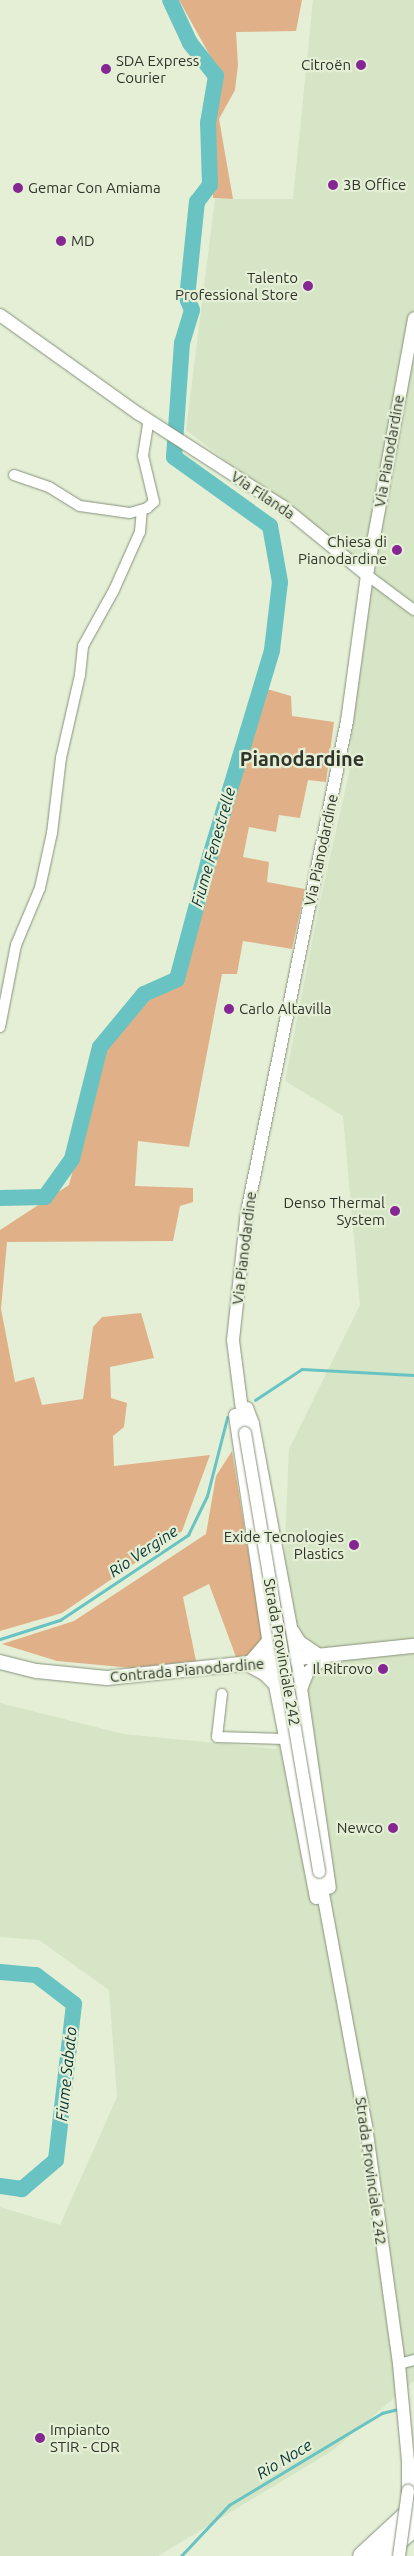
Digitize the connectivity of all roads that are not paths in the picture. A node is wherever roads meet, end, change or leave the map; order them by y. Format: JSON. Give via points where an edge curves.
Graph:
{"nodes":[{"id":1,"x":0,"y":315,"type":"edge"},
{"id":2,"x":414,"y":318,"type":"edge"},
{"id":3,"x":149,"y":420,"type":"junction"},
{"id":4,"x":14,"y":475,"type":"dead end"},
{"id":5,"x":142,"y":510,"type":"junction"},
{"id":6,"x":367,"y":575,"type":"junction"},
{"id":7,"x":414,"y":610,"type":"edge"},
{"id":8,"x":0,"y":1027,"type":"edge"},
{"id":9,"x":237,"y":1382,"type":"junction"},
{"id":10,"x":289,"y":1626,"type":"junction"},
{"id":11,"x":268,"y":1641,"type":"junction"},
{"id":12,"x":414,"y":1646,"type":"edge"},
{"id":13,"x":325,"y":1655,"type":"junction"},
{"id":14,"x":297,"y":1660,"type":"junction"},
{"id":15,"x":0,"y":1662,"type":"edge"},
{"id":16,"x":272,"y":1663,"type":"junction"},
{"id":17,"x":247,"y":1666,"type":"junction"},
{"id":18,"x":275,"y":1685,"type":"junction"},
{"id":19,"x":302,"y":1689,"type":"junction"},
{"id":20,"x":222,"y":1694,"type":"dead end"},
{"id":21,"x":284,"y":1739,"type":"junction"},
{"id":22,"x":333,"y":1946,"type":"junction"},
{"id":23,"x":414,"y":2360,"type":"edge"},
{"id":24,"x":399,"y":2364,"type":"junction"},
{"id":25,"x":411,"y":2499,"type":"edge"},
{"id":26,"x":414,"y":2527,"type":"edge"},
{"id":27,"x":362,"y":2556,"type":"edge"},
{"id":28,"x":382,"y":2556,"type":"edge"},
{"id":29,"x":399,"y":2556,"type":"edge"}],
"edges":[{"from":1,"to":3,"type":"street"},
{"from":2,"to":6,"type":"street","name":"Via Pianodardine"},
{"from":3,"to":5,"type":"street","via":[[143,456],[154,502]]},
{"from":3,"to":6,"type":"street","name":"Via Filanda","via":[[282,506]]},
{"from":4,"to":5,"type":"street","via":[[49,487],[80,506],[130,513]]},
{"from":5,"to":8,"type":"street","via":[[140,532],[114,590],[83,646],[52,833],[40,888],[16,945]]},
{"from":6,"to":7,"type":"street"},
{"from":6,"to":9,"type":"street","name":"Via Pianodardine","via":[[347,721],[247,1212],[233,1340]]},
{"from":9,"to":10,"type":"street","via":[[253,1424]]},
{"from":9,"to":11,"type":"street","via":[[236,1440]]},
{"from":9,"to":22,"type":"street","name":"Strada Provinciale 242","bridge":true},
{"from":10,"to":13,"type":"street","via":[[300,1642]]},
{"from":10,"to":14,"type":"street"},
{"from":11,"to":16,"type":"street"},
{"from":11,"to":17,"type":"street"},
{"from":12,"to":13,"type":"main road","name":"Contrada Pianodardine"},
{"from":13,"to":14,"type":"main road","name":"Contrada Pianodardine"},
{"from":13,"to":19,"type":"street","via":[[308,1672]]},
{"from":14,"to":16,"type":"main road","name":"Contrada Pianodardine"},
{"from":14,"to":19,"type":"street"},
{"from":15,"to":17,"type":"main road","name":"Contrada Pianodardine","via":[[77,1676],[108,1678]]},
{"from":16,"to":17,"type":"main road","name":"Contrada Pianodardine"},
{"from":16,"to":18,"type":"street"},
{"from":17,"to":18,"type":"street","via":[[264,1674]]},
{"from":18,"to":21,"type":"street"},
{"from":19,"to":22,"type":"street","via":[[333,1908]]},
{"from":20,"to":21,"type":"street","via":[[216,1737]]},
{"from":21,"to":22,"type":"street","via":[[320,1916]]},
{"from":22,"to":24,"type":"street","name":"Strada Provinciale 242","via":[[366,2126]]},
{"from":23,"to":24,"type":"street"},
{"from":24,"to":25,"type":"street","name":"Strada Provinciale 242"},
{"from":25,"to":27,"type":"highway"},
{"from":25,"to":29,"type":"street","bridge":true},
{"from":26,"to":28,"type":"highway"}]}
